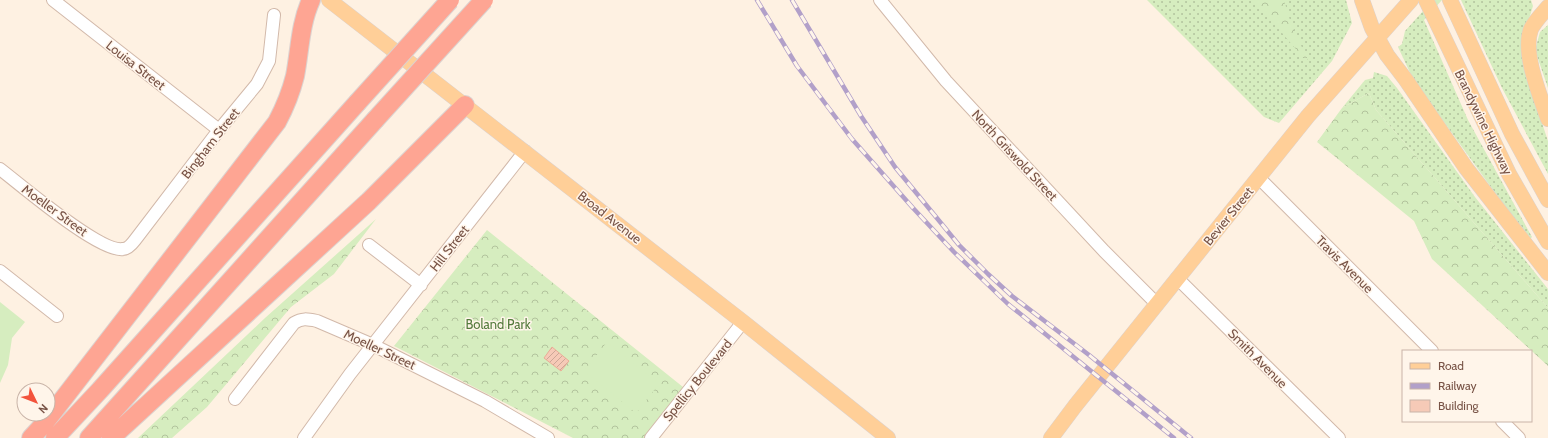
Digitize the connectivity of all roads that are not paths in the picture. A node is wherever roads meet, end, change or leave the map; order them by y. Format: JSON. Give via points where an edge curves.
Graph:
{"nodes":[{"id":1,"x":53,"y":0,"type":"edge"},
{"id":2,"x":311,"y":0,"type":"edge"},
{"id":3,"x":329,"y":0,"type":"edge"},
{"id":4,"x":450,"y":0,"type":"edge"},
{"id":5,"x":484,"y":0,"type":"edge"},
{"id":6,"x":880,"y":0,"type":"edge"},
{"id":7,"x":1362,"y":0,"type":"edge"},
{"id":8,"x":1411,"y":0,"type":"edge"},
{"id":9,"x":1450,"y":0,"type":"edge"},
{"id":10,"x":1429,"y":6,"type":"edge"},
{"id":11,"x":1548,"y":7,"type":"edge"},
{"id":12,"x":274,"y":15,"type":"dead end"},
{"id":13,"x":1376,"y":38,"type":"junction"},
{"id":14,"x":465,"y":105,"type":"junction"},
{"id":15,"x":1548,"y":119,"type":"edge"},
{"id":16,"x":219,"y":130,"type":"junction"},
{"id":17,"x":526,"y":151,"type":"junction"},
{"id":18,"x":0,"y":169,"type":"edge"},
{"id":19,"x":1259,"y":178,"type":"junction"},
{"id":20,"x":1548,"y":200,"type":"edge"},
{"id":21,"x":1548,"y":242,"type":"edge"},
{"id":22,"x":369,"y":245,"type":"dead end"},
{"id":23,"x":112,"y":248,"type":"joint"},
{"id":24,"x":0,"y":271,"type":"edge"},
{"id":25,"x":1548,"y":273,"type":"edge"},
{"id":26,"x":1177,"y":278,"type":"junction"},
{"id":27,"x":420,"y":285,"type":"junction"},
{"id":28,"x":1157,"y":304,"type":"junction"},
{"id":29,"x":57,"y":316,"type":"dead end"},
{"id":30,"x":743,"y":322,"type":"junction"},
{"id":31,"x":373,"y":344,"type":"junction"},
{"id":32,"x":1431,"y":350,"type":"edge"},
{"id":33,"x":235,"y":399,"type":"dead end"},
{"id":34,"x":1503,"y":422,"type":"edge"},
{"id":35,"x":31,"y":438,"type":"edge"},
{"id":36,"x":54,"y":438,"type":"edge"},
{"id":37,"x":89,"y":438,"type":"edge"},
{"id":38,"x":111,"y":438,"type":"edge"},
{"id":39,"x":304,"y":438,"type":"edge"},
{"id":40,"x":548,"y":438,"type":"edge"},
{"id":41,"x":651,"y":438,"type":"edge"},
{"id":42,"x":888,"y":438,"type":"edge"},
{"id":43,"x":1051,"y":438,"type":"edge"},
{"id":44,"x":1338,"y":438,"type":"edge"},
{"id":45,"x":1519,"y":438,"type":"edge"}],
"edges":[{"from":1,"to":16,"type":"street","name":"Louisa Street"},
{"from":2,"to":35,"type":"highway","via":[[303,23],[293,84],[277,122]]},
{"from":3,"to":14,"type":"main road","name":"Broad Avenue"},
{"from":4,"to":36,"type":"highway","bridge":true},
{"from":5,"to":37,"type":"highway","bridge":true},
{"from":6,"to":28,"type":"street","name":"North Griswold Street","via":[[946,81],[1112,260]]},
{"from":7,"to":13,"type":"main road"},
{"from":8,"to":13,"type":"main road","name":"Bevier Street"},
{"from":9,"to":20,"type":"main road","name":"Brandywine Highway","via":[[1512,134]]},
{"from":10,"to":21,"type":"main road","name":"Brandywine Highway","via":[[1509,174]]},
{"from":11,"to":15,"type":"main road","via":[[1534,24],[1528,42],[1532,67]]},
{"from":12,"to":16,"type":"street","name":"Bingham Street","via":[[269,61],[257,84]]},
{"from":13,"to":19,"type":"main road","name":"Bevier Street","via":[[1308,116]]},
{"from":13,"to":25,"type":"main road","via":[[1466,168]]},
{"from":14,"to":17,"type":"main road","name":"Broad Avenue"},
{"from":14,"to":38,"type":"highway","via":[[369,201]]},
{"from":16,"to":23,"type":"street","name":"Bingham Street","via":[[135,240],[123,250]]},
{"from":17,"to":27,"type":"street","name":"Hill Street"},
{"from":17,"to":30,"type":"main road","name":"Broad Avenue"},
{"from":18,"to":23,"type":"street","name":"Moeller Street","via":[[72,224]]},
{"from":19,"to":26,"type":"main road","name":"Bevier Street"},
{"from":19,"to":32,"type":"street","name":"Travis Avenue"},
{"from":22,"to":27,"type":"street"},
{"from":24,"to":29,"type":"street"},
{"from":26,"to":28,"type":"main road","name":"Bevier Street"},
{"from":26,"to":44,"type":"street","name":"Smith Avenue"},
{"from":27,"to":31,"type":"street","name":"Hill Street"},
{"from":28,"to":43,"type":"main road","name":"Bevier Street"},
{"from":30,"to":41,"type":"street","name":"Spellicy Boulevard"},
{"from":30,"to":42,"type":"main road","name":"Broad Avenue"},
{"from":31,"to":33,"type":"street","name":"Moeller Street","via":[[317,321],[300,319],[294,323]]},
{"from":31,"to":39,"type":"street"},
{"from":31,"to":40,"type":"street","name":"Moeller Street"},
{"from":34,"to":45,"type":"street"}]}
